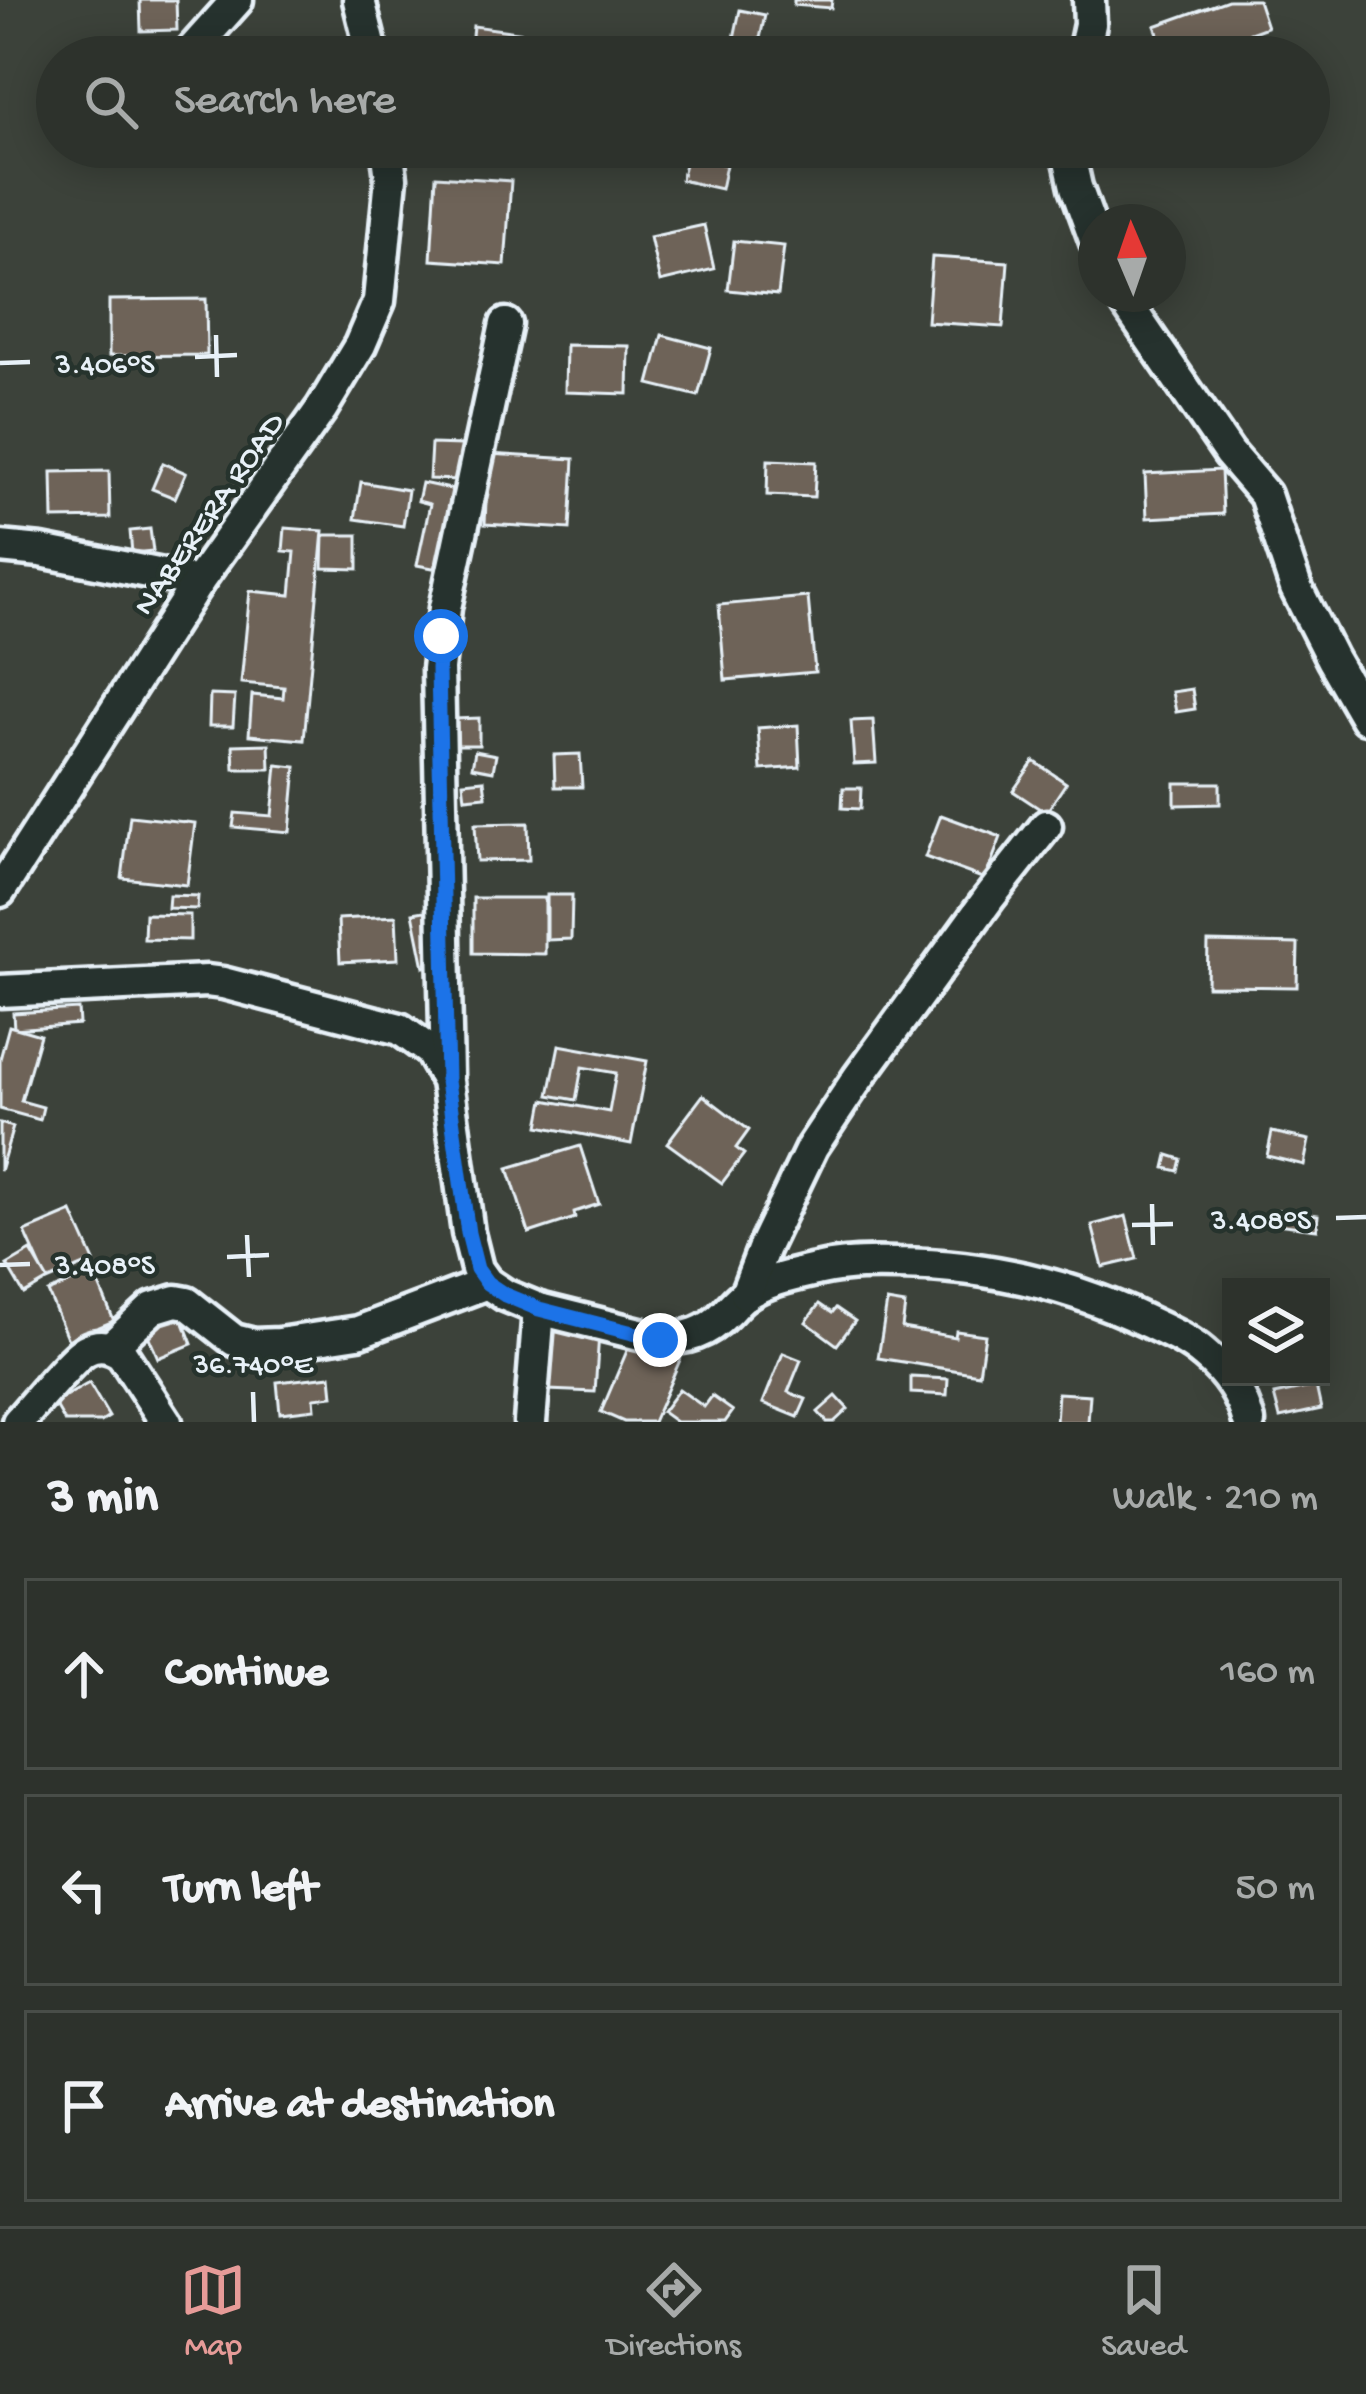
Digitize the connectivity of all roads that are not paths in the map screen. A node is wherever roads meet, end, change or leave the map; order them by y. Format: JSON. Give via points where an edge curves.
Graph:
{"nodes":[{"id":1,"x":237,"y":0,"type":"edge"},
{"id":2,"x":359,"y":0,"type":"edge"},
{"id":3,"x":1089,"y":0,"type":"edge"},
{"id":4,"x":205,"y":36,"type":"edge"},
{"id":5,"x":368,"y":36,"type":"edge"},
{"id":6,"x":1087,"y":36,"type":"edge"},
{"id":7,"x":390,"y":168,"type":"edge"},
{"id":8,"x":1072,"y":168,"type":"edge"},
{"id":9,"x":1082,"y":204,"type":"edge"},
{"id":10,"x":1132,"y":312,"type":"edge"},
{"id":11,"x":506,"y":324,"type":"dead end"},
{"id":12,"x":0,"y":547,"type":"edge"},
{"id":13,"x":198,"y":582,"type":"junction"},
{"id":14,"x":1366,"y":718,"type":"edge"},
{"id":15,"x":1046,"y":826,"type":"dead end"},
{"id":16,"x":0,"y":891,"type":"edge"},
{"id":17,"x":0,"y":992,"type":"edge"},
{"id":18,"x":447,"y":1081,"type":"junction"},
{"id":19,"x":487,"y":1283,"type":"junction"},
{"id":20,"x":746,"y":1294,"type":"junction"},
{"id":21,"x":539,"y":1309,"type":"junction"},
{"id":22,"x":112,"y":1346,"type":"junction"},
{"id":23,"x":18,"y":1422,"type":"edge"},
{"id":24,"x":166,"y":1422,"type":"edge"},
{"id":25,"x":530,"y":1422,"type":"edge"},
{"id":26,"x":1249,"y":1422,"type":"edge"}],
"edges":[{"from":1,"to":4,"type":"street"},
{"from":2,"to":5,"type":"street"},
{"from":3,"to":6,"type":"street"},
{"from":7,"to":13,"type":"street","name":"NABERERA ROAD","via":[[379,301],[367,331],[322,409]]},
{"from":8,"to":9,"type":"street"},
{"from":10,"to":14,"type":"street","via":[[1265,494],[1296,588]]},
{"from":11,"to":18,"type":"street","via":[[438,669]]},
{"from":12,"to":13,"type":"street"},
{"from":13,"to":16,"type":"street","name":"NABERERA ROAD"},
{"from":15,"to":20,"type":"street","via":[[812,1147]]},
{"from":17,"to":18,"type":"street","via":[[223,983],[400,1030],[430,1051]]},
{"from":18,"to":19,"type":"street","via":[[468,1233]]},
{"from":19,"to":21,"type":"street"},
{"from":19,"to":22,"type":"street","via":[[358,1332],[279,1344],[233,1340],[176,1301],[153,1308]]},
{"from":20,"to":21,"type":"street","via":[[715,1324],[679,1339]]},
{"from":20,"to":26,"type":"street","via":[[814,1270],[874,1263],[1028,1277],[1124,1310],[1203,1352],[1228,1378]]},
{"from":21,"to":25,"type":"street"},
{"from":22,"to":23,"type":"street","via":[[82,1351]]},
{"from":22,"to":24,"type":"street"}]}
